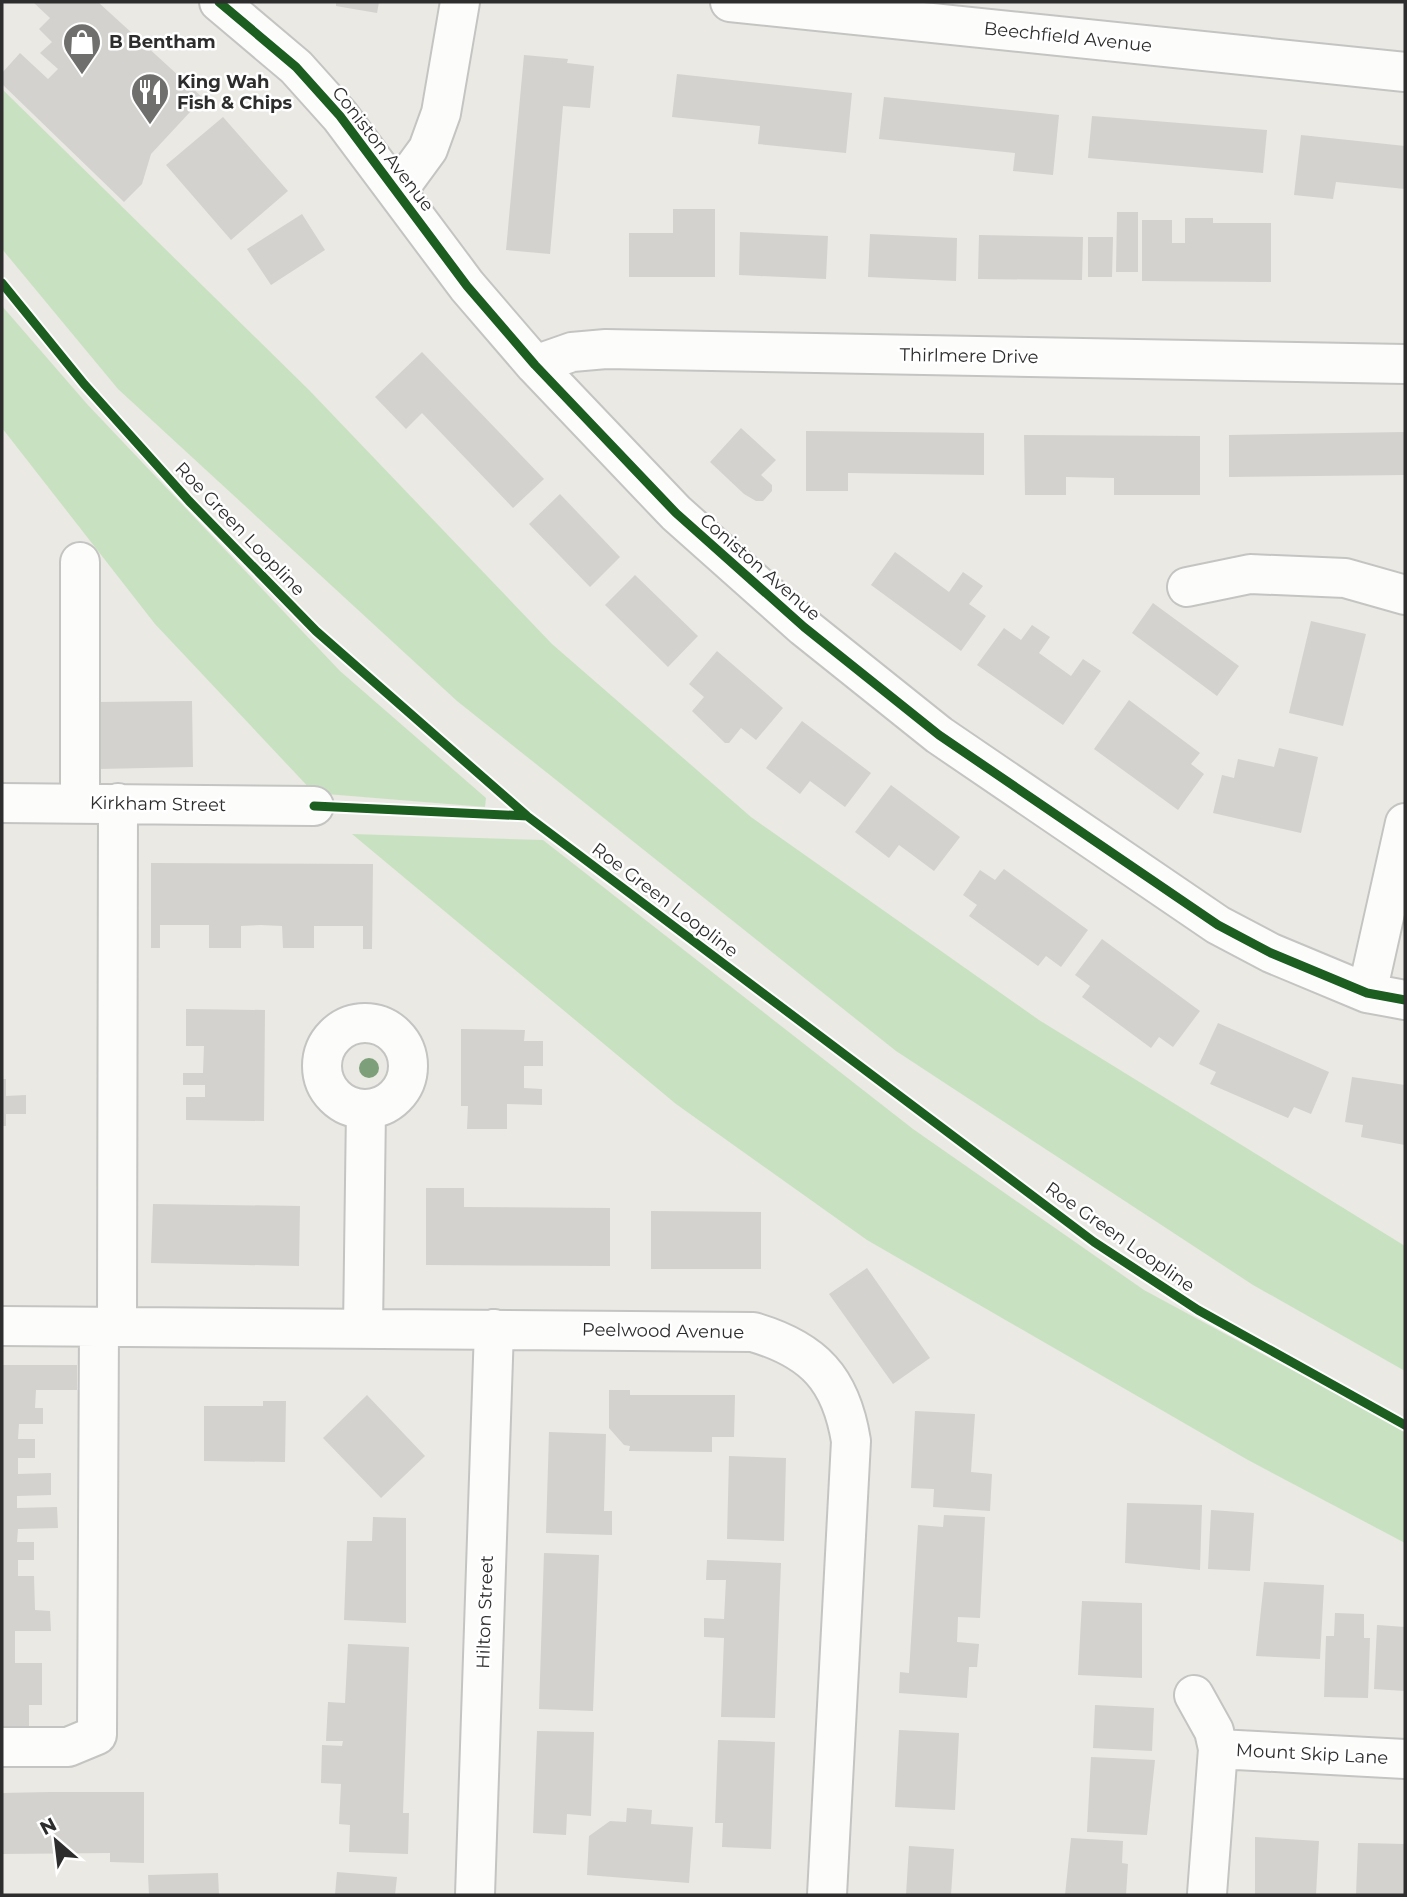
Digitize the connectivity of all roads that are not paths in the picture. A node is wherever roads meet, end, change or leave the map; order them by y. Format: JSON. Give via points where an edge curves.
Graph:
{"nodes":[{"id":1,"x":460,"y":2,"type":"edge"},
{"id":2,"x":730,"y":2,"type":"edge"},
{"id":3,"x":232,"y":6,"type":"edge"},
{"id":4,"x":1405,"y":72,"type":"edge"},
{"id":5,"x":398,"y":190,"type":"junction"},
{"id":6,"x":1405,"y":364,"type":"edge"},
{"id":7,"x":535,"y":365,"type":"junction"},
{"id":8,"x":80,"y":562,"type":"dead end"},
{"id":9,"x":1186,"y":587,"type":"dead end"},
{"id":10,"x":1405,"y":595,"type":"edge"},
{"id":11,"x":2,"y":803,"type":"edge"},
{"id":12,"x":99,"y":803,"type":"junction"},
{"id":13,"x":314,"y":806,"type":"dead end"},
{"id":14,"x":1405,"y":823,"type":"edge"},
{"id":15,"x":1367,"y":993,"type":"junction"},
{"id":16,"x":1405,"y":1000,"type":"edge"},
{"id":17,"x":366,"y":1109,"type":"dead end"},
{"id":18,"x":2,"y":1326,"type":"edge"},
{"id":19,"x":108,"y":1327,"type":"junction"},
{"id":20,"x":363,"y":1329,"type":"junction"},
{"id":21,"x":494,"y":1329,"type":"junction"},
{"id":22,"x":1195,"y":1695,"type":"dead end"},
{"id":23,"x":2,"y":1747,"type":"edge"},
{"id":24,"x":1218,"y":1749,"type":"junction"},
{"id":25,"x":1405,"y":1759,"type":"edge"},
{"id":26,"x":1207,"y":1894,"type":"edge"},
{"id":27,"x":475,"y":1895,"type":"edge"},
{"id":28,"x":827,"y":1895,"type":"edge"}],
"edges":[{"from":1,"to":5,"type":"street","via":[[441,113],[428,149]]},
{"from":2,"to":4,"type":"street","name":"Beechfield Avenue"},
{"from":3,"to":5,"type":"street","name":"Coniston Avenue","via":[[296,67]]},
{"from":5,"to":7,"type":"street","name":"Coniston Avenue","via":[[467,286]]},
{"from":6,"to":7,"type":"street","name":"Thirlmere Drive","via":[[606,349],[572,352]]},
{"from":7,"to":15,"type":"street","name":"Coniston Avenue","via":[[676,513],[804,627],[939,734],[1218,925]]},
{"from":8,"to":12,"type":"street"},
{"from":9,"to":10,"type":"street","via":[[1250,574],[1345,578]]},
{"from":11,"to":12,"type":"street","name":"Kirkham Street"},
{"from":12,"to":13,"type":"street","name":"Kirkham Street"},
{"from":12,"to":19,"type":"street"},
{"from":14,"to":15,"type":"street"},
{"from":15,"to":16,"type":"street","name":"Coniston Avenue"},
{"from":17,"to":20,"type":"street"},
{"from":18,"to":19,"type":"street","name":"Peelwood Avenue"},
{"from":19,"to":20,"type":"street","name":"Peelwood Avenue"},
{"from":19,"to":23,"type":"street","via":[[97,1735],[68,1747]]},
{"from":20,"to":21,"type":"street","name":"Peelwood Avenue"},
{"from":21,"to":27,"type":"street","name":"Hilton Street"},
{"from":21,"to":28,"type":"street","name":"Peelwood Avenue","via":[[753,1332],[794,1349],[817,1365],[833,1386],[846,1409],[851,1441]]},
{"from":22,"to":24,"type":"street","name":"Mount Skip Lane"},
{"from":24,"to":25,"type":"street","name":"Mount Skip Lane"},
{"from":24,"to":26,"type":"street","name":"Mount Skip Lane"}]}
